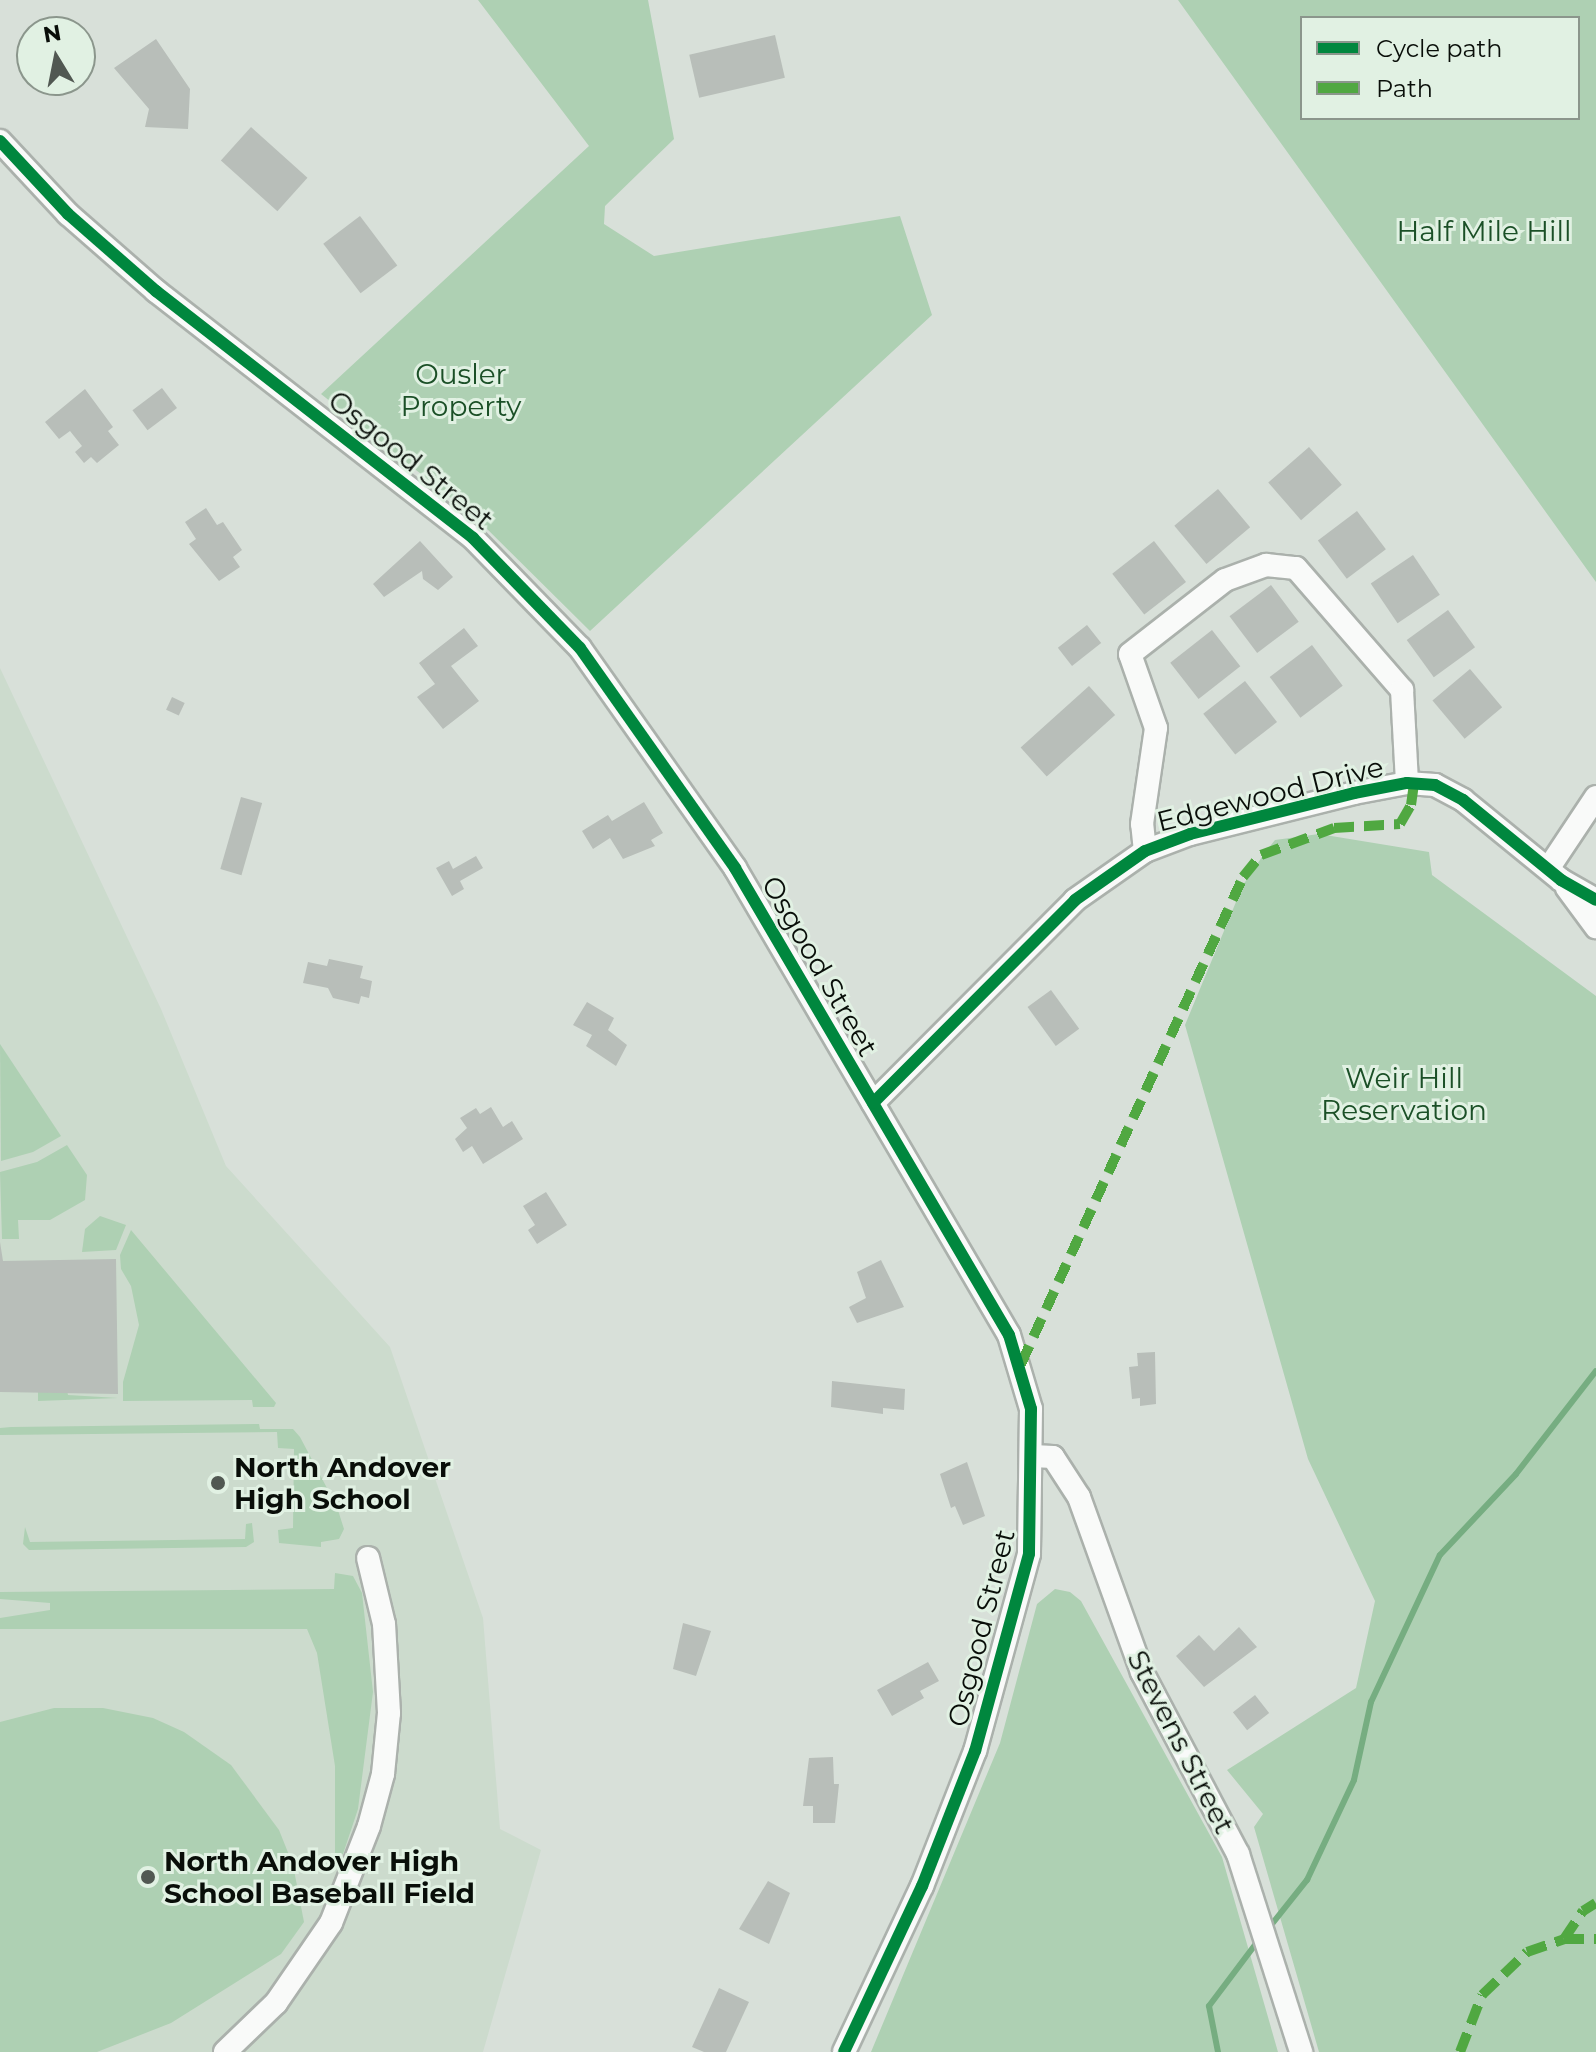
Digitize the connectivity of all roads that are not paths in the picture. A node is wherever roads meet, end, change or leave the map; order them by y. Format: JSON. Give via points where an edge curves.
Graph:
{"nodes":[{"id":1,"x":0,"y":141,"type":"edge"},
{"id":2,"x":1407,"y":783,"type":"junction"},
{"id":3,"x":1596,"y":797,"type":"edge"},
{"id":4,"x":1145,"y":851,"type":"junction"},
{"id":5,"x":1555,"y":873,"type":"junction"},
{"id":6,"x":1596,"y":900,"type":"edge"},
{"id":7,"x":1596,"y":927,"type":"edge"},
{"id":8,"x":873,"y":1103,"type":"junction"},
{"id":9,"x":1033,"y":1456,"type":"junction"},
{"id":10,"x":368,"y":1558,"type":"dead end"},
{"id":11,"x":225,"y":2052,"type":"edge"},
{"id":12,"x":844,"y":2052,"type":"edge"},
{"id":13,"x":1301,"y":2052,"type":"edge"}],
"edges":[{"from":1,"to":8,"type":"street","name":"Osgood Street","via":[[68,214],[156,291],[473,538],[546,609],[619,697],[735,868]]},
{"from":2,"to":4,"type":"street","name":"Edgewood Drive","via":[[1190,834]]},
{"from":2,"to":4,"type":"street","via":[[1402,690],[1296,568],[1266,565],[1225,580],[1130,654],[1156,728],[1142,824]]},
{"from":2,"to":5,"type":"street","name":"Edgewood Drive","via":[[1435,785],[1463,800]]},
{"from":3,"to":5,"type":"street"},
{"from":4,"to":8,"type":"street","name":"Edgewood Drive","via":[[1075,900]]},
{"from":5,"to":6,"type":"street","name":"Edgewood Drive"},
{"from":5,"to":7,"type":"street","name":"Edgewood Drive"},
{"from":8,"to":9,"type":"street","name":"Osgood Street","via":[[1009,1335],[1031,1409]]},
{"from":9,"to":12,"type":"street","name":"Osgood Street","via":[[1029,1554],[975,1751],[922,1886]]},
{"from":9,"to":13,"type":"street","name":"Stevens Street","via":[[1053,1457],[1079,1497],[1142,1672],[1238,1854]]},
{"from":10,"to":11,"type":"street","via":[[384,1624],[389,1713],[383,1774],[369,1826],[331,1923],[276,2003]]}]}
